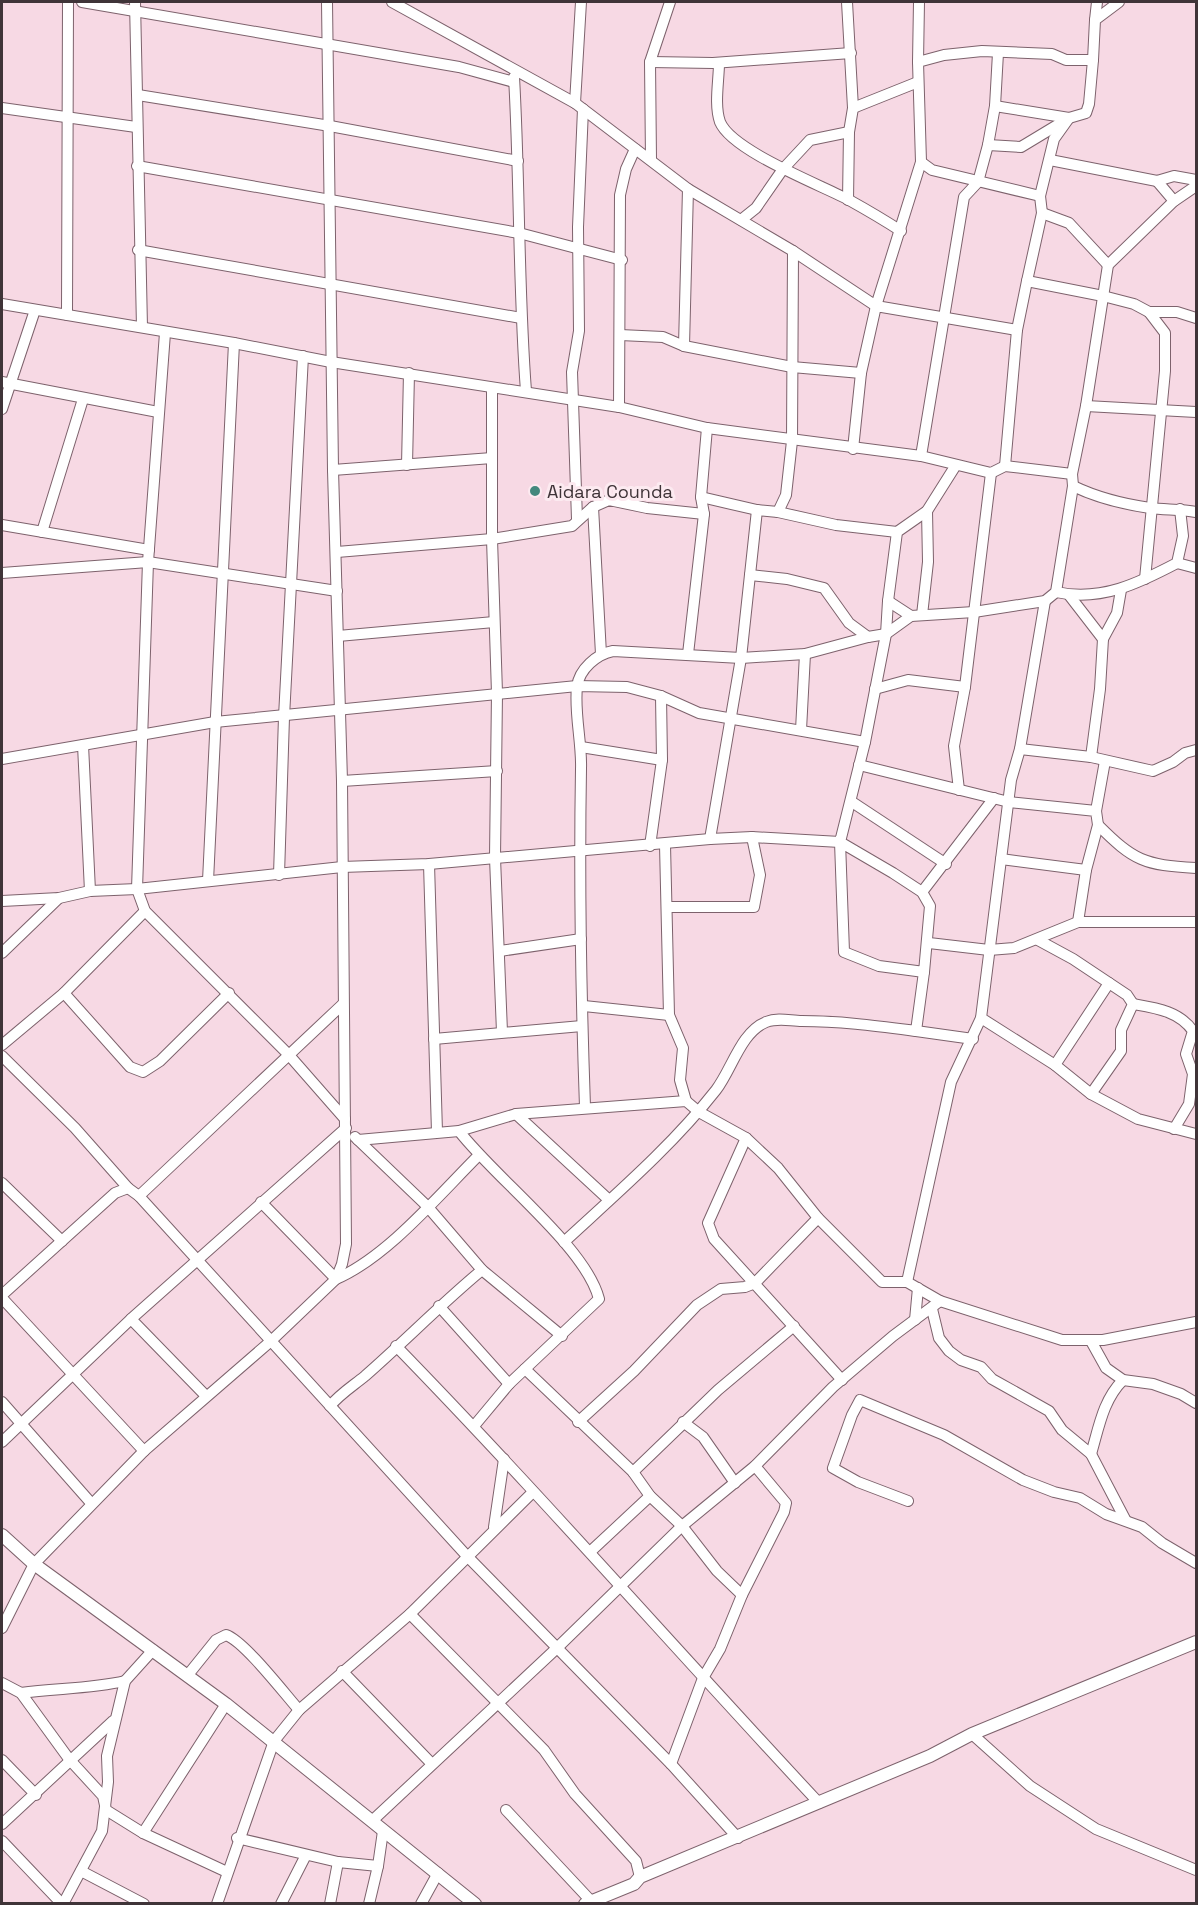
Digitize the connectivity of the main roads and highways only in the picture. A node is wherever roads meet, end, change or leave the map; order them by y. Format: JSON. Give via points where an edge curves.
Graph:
{"nodes":[{"id":1,"x":2,"y":1535,"type":"edge"},
{"id":2,"x":1197,"y":1642,"type":"edge"},
{"id":3,"x":588,"y":1902,"type":"edge"},
{"id":4,"x":475,"y":1904,"type":"edge"}],
"edges":[{"from":1,"to":4,"type":"main road","via":[[34,1564],[274,1741]]},
{"from":2,"to":3,"type":"main road","via":[[972,1734]]}]}
